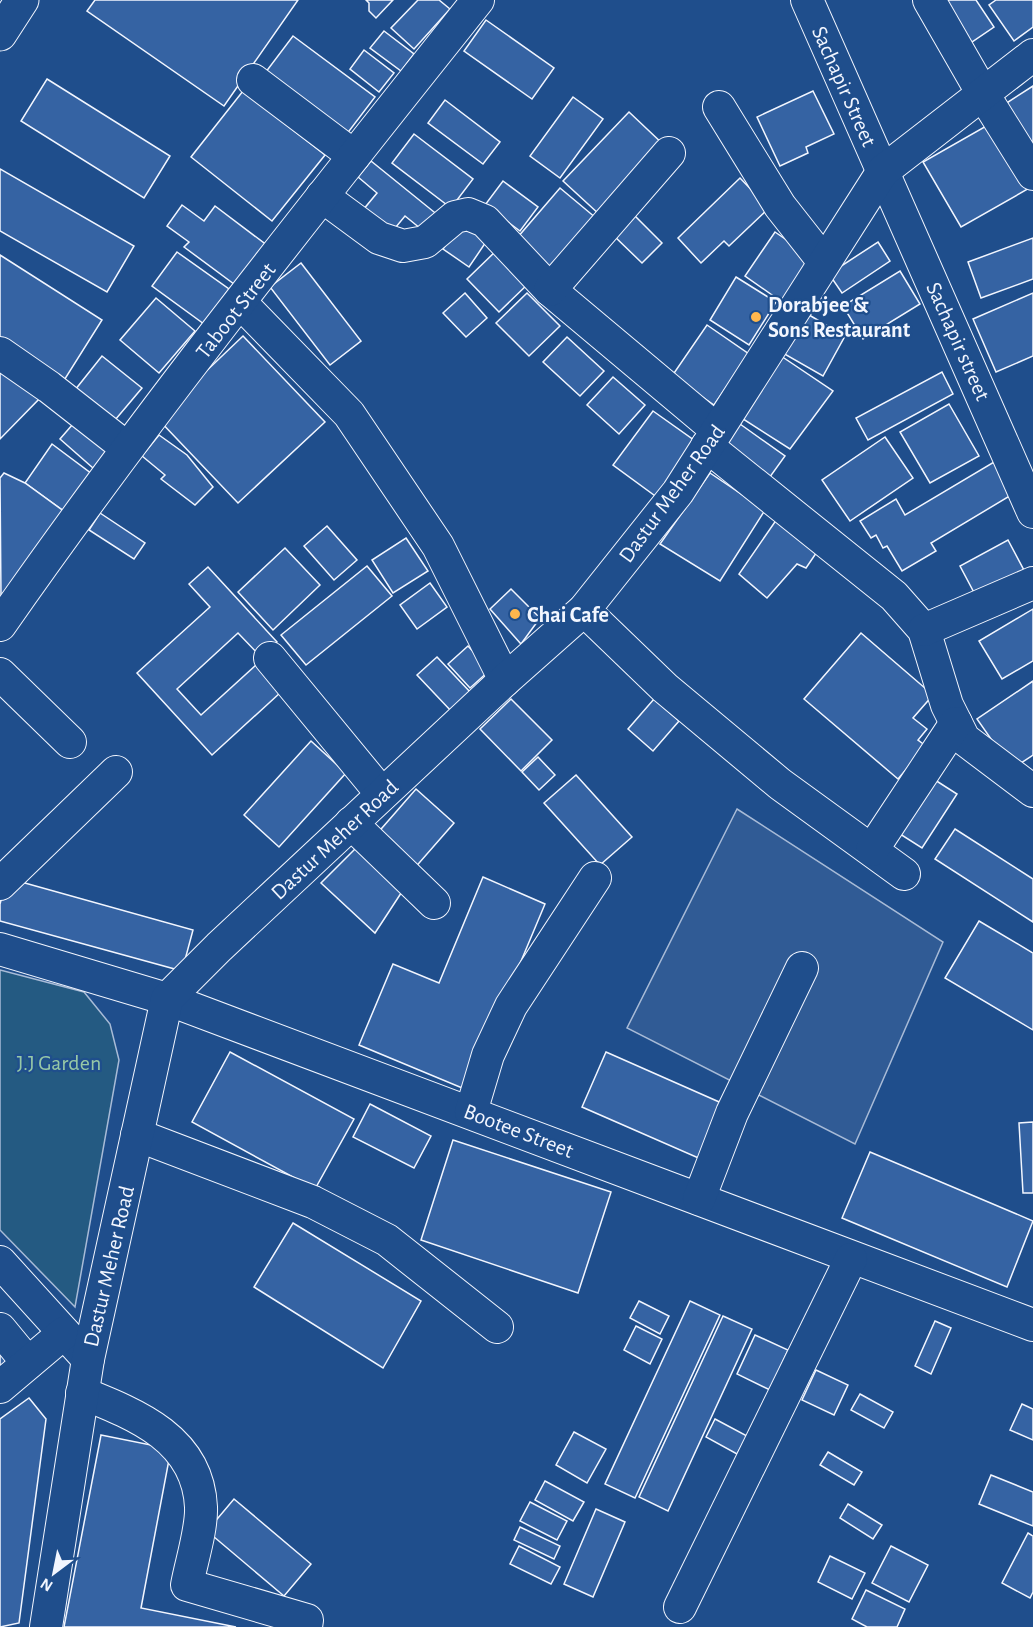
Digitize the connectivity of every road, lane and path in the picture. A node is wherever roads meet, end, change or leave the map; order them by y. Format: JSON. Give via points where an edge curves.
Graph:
{"nodes":[{"id":1,"x":22,"y":0,"type":"edge"},
{"id":2,"x":478,"y":0,"type":"edge"},
{"id":3,"x":807,"y":0,"type":"edge"},
{"id":4,"x":930,"y":0,"type":"edge"},
{"id":5,"x":0,"y":34,"type":"edge"},
{"id":6,"x":1033,"y":55,"type":"edge"},
{"id":7,"x":253,"y":80,"type":"dead end"},
{"id":8,"x":982,"y":94,"type":"junction"},
{"id":9,"x":719,"y":107,"type":"dead end"},
{"id":10,"x":669,"y":153,"type":"dead end"},
{"id":11,"x":354,"y":156,"type":"junction"},
{"id":12,"x":883,"y":171,"type":"junction"},
{"id":13,"x":1033,"y":174,"type":"edge"},
{"id":14,"x":322,"y":196,"type":"junction"},
{"id":15,"x":824,"y":262,"type":"junction"},
{"id":16,"x":550,"y":290,"type":"junction"},
{"id":17,"x":241,"y":303,"type":"junction"},
{"id":18,"x":0,"y":353,"type":"edge"},
{"id":19,"x":712,"y":438,"type":"junction"},
{"id":20,"x":127,"y":448,"type":"junction"},
{"id":21,"x":1033,"y":512,"type":"edge"},
{"id":22,"x":1033,"y":583,"type":"edge"},
{"id":23,"x":585,"y":610,"type":"junction"},
{"id":24,"x":2,"y":620,"type":"edge"},
{"id":25,"x":924,"y":630,"type":"junction"},
{"id":26,"x":270,"y":658,"type":"dead end"},
{"id":27,"x":0,"y":675,"type":"edge"},
{"id":28,"x":505,"y":680,"type":"junction"},
{"id":29,"x":956,"y":723,"type":"junction"},
{"id":30,"x":70,"y":742,"type":"dead end"},
{"id":31,"x":116,"y":772,"type":"dead end"},
{"id":32,"x":1033,"y":791,"type":"edge"},
{"id":33,"x":382,"y":794,"type":"junction"},
{"id":34,"x":351,"y":823,"type":"junction"},
{"id":35,"x":872,"y":850,"type":"junction"},
{"id":36,"x":904,"y":874,"type":"dead end"},
{"id":37,"x":595,"y":878,"type":"dead end"},
{"id":38,"x":0,"y":884,"type":"edge"},
{"id":39,"x":434,"y":903,"type":"dead end"},
{"id":40,"x":0,"y":949,"type":"edge"},
{"id":41,"x":802,"y":968,"type":"dead end"},
{"id":42,"x":167,"y":999,"type":"junction"},
{"id":43,"x":471,"y":1112,"type":"junction"},
{"id":44,"x":137,"y":1134,"type":"junction"},
{"id":45,"x":699,"y":1199,"type":"junction"},
{"id":46,"x":851,"y":1258,"type":"junction"},
{"id":47,"x":0,"y":1262,"type":"edge"},
{"id":48,"x":1033,"y":1325,"type":"edge"},
{"id":49,"x":497,"y":1327,"type":"dead end"},
{"id":50,"x":0,"y":1329,"type":"edge"},
{"id":51,"x":64,"y":1333,"type":"junction"},
{"id":52,"x":88,"y":1359,"type":"junction"},
{"id":53,"x":28,"y":1363,"type":"junction"},
{"id":54,"x":0,"y":1387,"type":"edge"},
{"id":55,"x":82,"y":1393,"type":"junction"},
{"id":56,"x":680,"y":1607,"type":"dead end"},
{"id":57,"x":46,"y":1627,"type":"edge"},
{"id":58,"x":306,"y":1627,"type":"edge"}],
"edges":[{"from":1,"to":5,"type":"main road"},
{"from":2,"to":11,"type":"street","name":"Taboot Street"},
{"from":3,"to":12,"type":"street","name":"Sachapir Street"},
{"from":4,"to":8,"type":"street"},
{"from":6,"to":8,"type":"street","name":"Dastur Meher Road"},
{"from":7,"to":11,"type":"street"},
{"from":8,"to":12,"type":"street","name":"Dastur Meher Road"},
{"from":8,"to":13,"type":"street"},
{"from":9,"to":15,"type":"street","via":[[780,206]]},
{"from":10,"to":16,"type":"street"},
{"from":11,"to":14,"type":"street","name":"Taboot Street"},
{"from":12,"to":15,"type":"street","name":"Dastur Meher Road"},
{"from":12,"to":21,"type":"street","name":"Sachapir street"},
{"from":14,"to":16,"type":"street","via":[[379,238],[403,246],[425,242],[455,217],[468,214],[485,221]]},
{"from":14,"to":17,"type":"street","name":"Taboot Street"},
{"from":15,"to":19,"type":"street","name":"Dastur Meher Road"},
{"from":16,"to":19,"type":"street"},
{"from":17,"to":20,"type":"street","name":"Taboot Street"},
{"from":17,"to":28,"type":"street","via":[[349,414],[438,546]]},
{"from":18,"to":20,"type":"street"},
{"from":19,"to":23,"type":"street","name":"Dastur Meher Road","via":[[678,492]]},
{"from":19,"to":25,"type":"street","via":[[894,596]]},
{"from":20,"to":24,"type":"street","name":"Taboot Street"},
{"from":22,"to":25,"type":"street"},
{"from":23,"to":28,"type":"street","name":"Dastur Meher Road"},
{"from":23,"to":35,"type":"street","via":[[665,688],[780,784]]},
{"from":25,"to":29,"type":"street"},
{"from":26,"to":33,"type":"street"},
{"from":27,"to":30,"type":"street"},
{"from":28,"to":33,"type":"street","name":"Dastur Meher Road"},
{"from":29,"to":32,"type":"street","via":[[964,739]]},
{"from":29,"to":35,"type":"street"},
{"from":31,"to":38,"type":"street"},
{"from":33,"to":34,"type":"street","name":"Dastur Meher Road"},
{"from":34,"to":39,"type":"street"},
{"from":34,"to":42,"type":"street","name":"Dastur Meher Road"},
{"from":35,"to":36,"type":"street"},
{"from":37,"to":43,"type":"street","via":[[511,1006],[489,1055]]},
{"from":40,"to":42,"type":"street","name":"Bootee Street"},
{"from":41,"to":45,"type":"street","via":[[732,1113]]},
{"from":42,"to":43,"type":"street","name":"Bootee Street"},
{"from":42,"to":44,"type":"street","name":"Dastur Meher Road"},
{"from":43,"to":45,"type":"street","name":"Bootee Street"},
{"from":44,"to":49,"type":"street","via":[[313,1202],[387,1240]]},
{"from":44,"to":52,"type":"street","name":"Dastur Meher Road"},
{"from":45,"to":46,"type":"street","name":"Bootee Street"},
{"from":46,"to":48,"type":"street","name":"Bootee Street"},
{"from":46,"to":56,"type":"street"},
{"from":47,"to":51,"type":"street"},
{"from":50,"to":53,"type":"street"},
{"from":51,"to":52,"type":"street"},
{"from":51,"to":53,"type":"street"},
{"from":52,"to":55,"type":"street","name":"Dastur Meher Road"},
{"from":53,"to":54,"type":"street"},
{"from":55,"to":57,"type":"street","name":"Dastur Meher Road"},
{"from":55,"to":58,"type":"street","via":[[162,1431],[178,1448],[196,1480],[201,1509],[187,1585],[307,1620]]}]}
